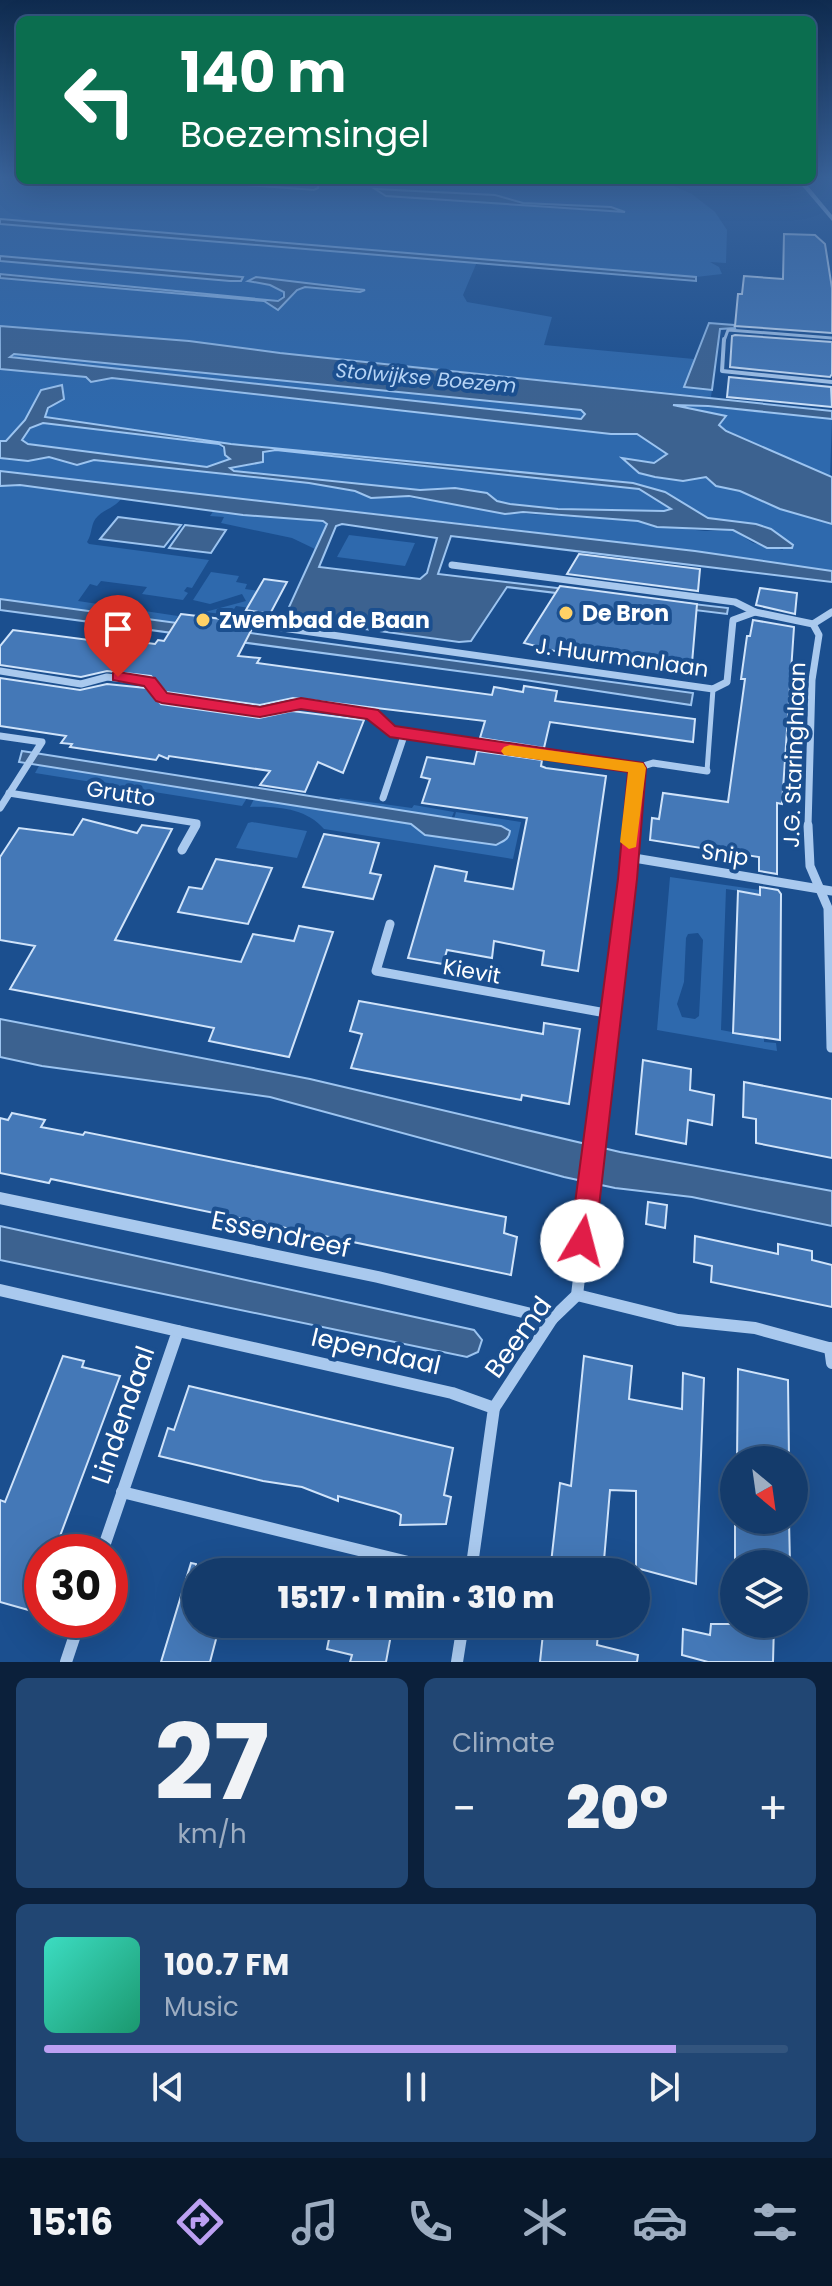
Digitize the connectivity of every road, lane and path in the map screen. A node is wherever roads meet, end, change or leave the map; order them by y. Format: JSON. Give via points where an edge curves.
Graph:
{"nodes":[{"id":1,"x":832,"y":338,"type":"edge"},
{"id":2,"x":832,"y":382,"type":"edge"},
{"id":3,"x":452,"y":565,"type":"dead end"},
{"id":4,"x":755,"y":612,"type":"junction"},
{"id":5,"x":832,"y":612,"type":"edge"},
{"id":6,"x":813,"y":624,"type":"junction"},
{"id":7,"x":261,"y":625,"type":"dead end"},
{"id":8,"x":0,"y":671,"type":"edge"},
{"id":9,"x":713,"y":689,"type":"junction"},
{"id":10,"x":405,"y":733,"type":"junction"},
{"id":11,"x":0,"y":736,"type":"edge"},
{"id":12,"x":637,"y":768,"type":"junction"},
{"id":13,"x":707,"y":771,"type":"joint"},
{"id":14,"x":9,"y":793,"type":"junction"},
{"id":15,"x":383,"y":798,"type":"dead end"},
{"id":16,"x":0,"y":808,"type":"edge"},
{"id":17,"x":182,"y":850,"type":"dead end"},
{"id":18,"x":628,"y":857,"type":"junction"},
{"id":19,"x":817,"y":887,"type":"junction"},
{"id":20,"x":832,"y":891,"type":"edge"},
{"id":21,"x":390,"y":924,"type":"dead end"},
{"id":22,"x":611,"y":1014,"type":"junction"},
{"id":23,"x":831,"y":1048,"type":"edge"},
{"id":24,"x":0,"y":1198,"type":"edge"},
{"id":25,"x":0,"y":1290,"type":"edge"},
{"id":26,"x":577,"y":1295,"type":"junction"},
{"id":27,"x":552,"y":1319,"type":"junction"},
{"id":28,"x":178,"y":1331,"type":"junction"},
{"id":29,"x":831,"y":1348,"type":"edge"},
{"id":30,"x":832,"y":1363,"type":"edge"},
{"id":31,"x":494,"y":1408,"type":"junction"},
{"id":32,"x":122,"y":1492,"type":"junction"},
{"id":33,"x":108,"y":1534,"type":"edge"},
{"id":34,"x":392,"y":1558,"type":"edge"},
{"id":35,"x":473,"y":1558,"type":"edge"},
{"id":36,"x":74,"y":1638,"type":"edge"},
{"id":37,"x":461,"y":1638,"type":"edge"},
{"id":38,"x":66,"y":1662,"type":"edge"},
{"id":39,"x":457,"y":1662,"type":"edge"}],
"edges":[{"from":1,"to":2,"type":"lane","via":[[728,330],[722,371]]},
{"from":3,"to":4,"type":"street","via":[[735,602]]},
{"from":4,"to":6,"type":"street"},
{"from":4,"to":9,"type":"street","name":"J. Huurmanlaan","via":[[733,620],[727,682]]},
{"from":5,"to":6,"type":"street"},
{"from":6,"to":19,"type":"street","name":"J.G. Staringhlaan","via":[[819,635],[807,808],[810,866]]},
{"from":7,"to":9,"type":"street","name":"J. Huurmanlaan"},
{"from":8,"to":10,"type":"street","via":[[81,684],[107,677],[142,680],[162,698],[260,712],[301,704],[372,714],[390,731]]},
{"from":9,"to":13,"type":"lane"},
{"from":10,"to":12,"type":"street"},
{"from":10,"to":15,"type":"street"},
{"from":11,"to":14,"type":"street","via":[[42,742]]},
{"from":12,"to":13,"type":"street","via":[[653,763]]},
{"from":12,"to":18,"type":"street","name":"Beemd"},
{"from":14,"to":16,"type":"street"},
{"from":14,"to":17,"type":"street","name":"Grutto","via":[[197,823]]},
{"from":18,"to":19,"type":"street","name":"Snip"},
{"from":18,"to":22,"type":"street","name":"Beemd"},
{"from":19,"to":20,"type":"street","name":"Snip"},
{"from":19,"to":23,"type":"street","via":[[828,908]]},
{"from":21,"to":22,"type":"street","name":"Kievit","via":[[376,971]]},
{"from":22,"to":26,"type":"street","name":"Beemd"},
{"from":24,"to":27,"type":"street","name":"Essendreef"},
{"from":25,"to":28,"type":"street","name":"Lindendaal"},
{"from":26,"to":27,"type":"street","name":"Beemd"},
{"from":26,"to":29,"type":"street","via":[[678,1320],[755,1328]]},
{"from":27,"to":31,"type":"street","name":"Beemd"},
{"from":28,"to":31,"type":"street","name":"Iependaal","via":[[452,1393]]},
{"from":28,"to":32,"type":"street","name":"Lindendaal"},
{"from":29,"to":30,"type":"street"},
{"from":31,"to":35,"type":"street"},
{"from":32,"to":33,"type":"street","name":"Lindendaal"},
{"from":32,"to":34,"type":"street"},
{"from":36,"to":38,"type":"street"},
{"from":37,"to":39,"type":"street"}]}
